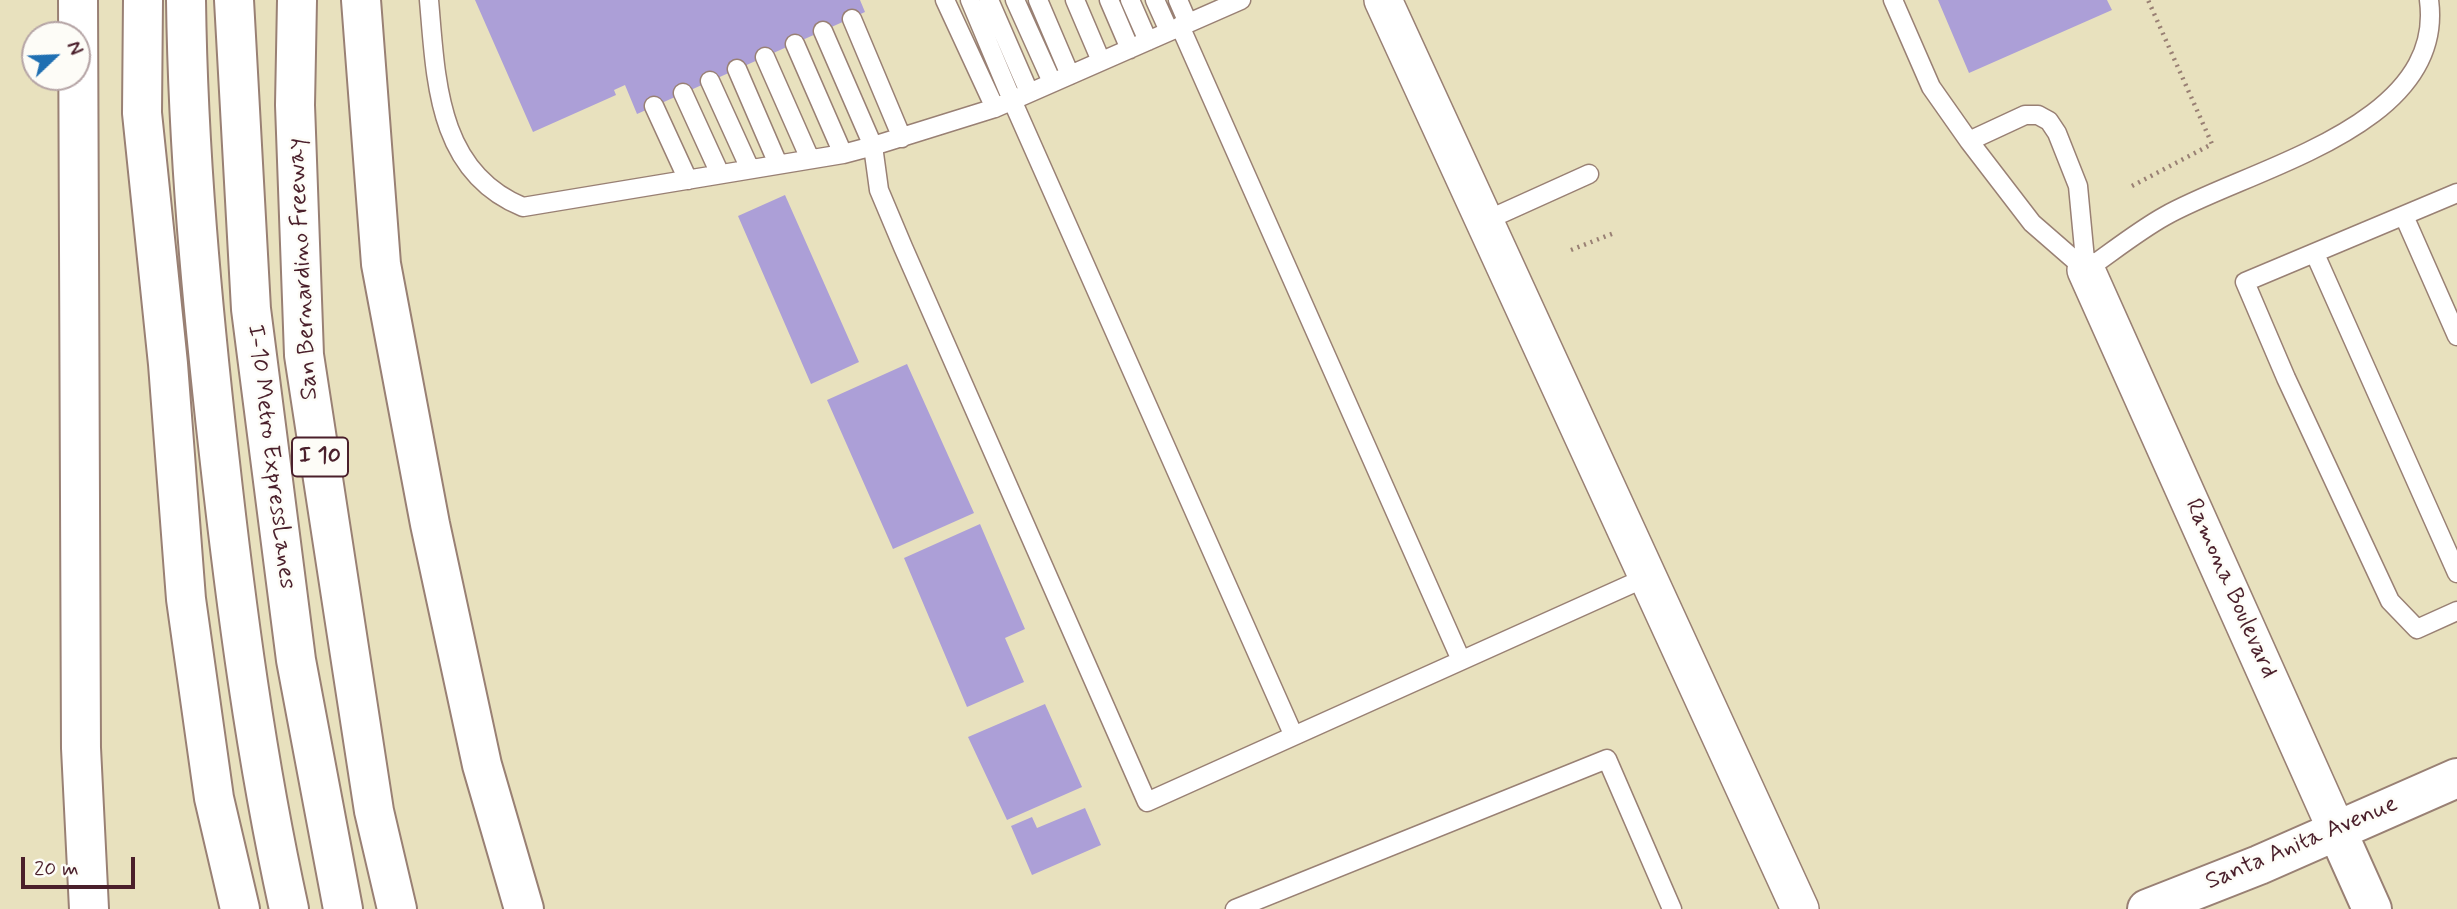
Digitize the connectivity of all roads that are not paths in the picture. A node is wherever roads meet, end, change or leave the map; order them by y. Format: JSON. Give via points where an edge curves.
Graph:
{"nodes":[{"id":1,"x":78,"y":0,"type":"edge"},
{"id":2,"x":143,"y":0,"type":"edge"},
{"id":3,"x":186,"y":0,"type":"edge"},
{"id":4,"x":234,"y":0,"type":"edge"},
{"id":5,"x":297,"y":0,"type":"edge"},
{"id":6,"x":361,"y":0,"type":"edge"},
{"id":7,"x":429,"y":0,"type":"edge"},
{"id":8,"x":944,"y":0,"type":"edge"},
{"id":9,"x":970,"y":0,"type":"edge"},
{"id":10,"x":989,"y":0,"type":"edge"},
{"id":11,"x":1015,"y":0,"type":"edge"},
{"id":12,"x":1038,"y":0,"type":"edge"},
{"id":13,"x":1075,"y":0,"type":"edge"},
{"id":14,"x":1109,"y":0,"type":"edge"},
{"id":15,"x":1130,"y":0,"type":"edge"},
{"id":16,"x":1155,"y":0,"type":"edge"},
{"id":17,"x":1178,"y":0,"type":"edge"},
{"id":18,"x":1383,"y":0,"type":"edge"},
{"id":19,"x":1893,"y":0,"type":"edge"},
{"id":20,"x":2429,"y":0,"type":"edge"},
{"id":21,"x":1229,"y":2,"type":"edge"},
{"id":22,"x":1203,"y":8,"type":"edge"},
{"id":23,"x":852,"y":19,"type":"dead end"},
{"id":24,"x":1179,"y":27,"type":"junction"},
{"id":25,"x":823,"y":31,"type":"dead end"},
{"id":26,"x":1148,"y":41,"type":"junction"},
{"id":27,"x":795,"y":44,"type":"dead end"},
{"id":28,"x":1130,"y":49,"type":"junction"},
{"id":29,"x":765,"y":57,"type":"dead end"},
{"id":30,"x":1101,"y":61,"type":"junction"},
{"id":31,"x":737,"y":69,"type":"dead end"},
{"id":32,"x":1070,"y":75,"type":"junction"},
{"id":33,"x":710,"y":81,"type":"dead end"},
{"id":34,"x":1052,"y":82,"type":"junction"},
{"id":35,"x":1029,"y":92,"type":"junction"},
{"id":36,"x":683,"y":93,"type":"dead end"},
{"id":37,"x":1012,"y":100,"type":"junction"},
{"id":38,"x":654,"y":106,"type":"dead end"},
{"id":39,"x":995,"y":108,"type":"junction"},
{"id":40,"x":902,"y":138,"type":"junction"},
{"id":41,"x":1969,"y":141,"type":"junction"},
{"id":42,"x":873,"y":146,"type":"junction"},
{"id":43,"x":843,"y":154,"type":"junction"},
{"id":44,"x":810,"y":159,"type":"junction"},
{"id":45,"x":778,"y":164,"type":"junction"},
{"id":46,"x":750,"y":169,"type":"junction"},
{"id":47,"x":720,"y":174,"type":"junction"},
{"id":48,"x":1589,"y":174,"type":"dead end"},
{"id":49,"x":688,"y":180,"type":"junction"},
{"id":50,"x":2457,"y":193,"type":"edge"},
{"id":51,"x":2404,"y":216,"type":"junction"},
{"id":52,"x":1485,"y":221,"type":"junction"},
{"id":53,"x":2315,"y":254,"type":"junction"},
{"id":54,"x":2086,"y":270,"type":"junction"},
{"id":55,"x":2457,"y":336,"type":"edge"},
{"id":56,"x":2457,"y":573,"type":"edge"},
{"id":57,"x":1647,"y":577,"type":"junction"},
{"id":58,"x":2457,"y":611,"type":"edge"},
{"id":59,"x":1461,"y":660,"type":"junction"},
{"id":60,"x":1293,"y":734,"type":"junction"},
{"id":61,"x":2457,"y":778,"type":"edge"},
{"id":62,"x":2337,"y":831,"type":"junction"},
{"id":63,"x":89,"y":909,"type":"edge"},
{"id":64,"x":240,"y":909,"type":"edge"},
{"id":65,"x":289,"y":909,"type":"edge"},
{"id":66,"x":343,"y":909,"type":"edge"},
{"id":67,"x":397,"y":909,"type":"edge"},
{"id":68,"x":524,"y":909,"type":"edge"},
{"id":69,"x":1235,"y":909,"type":"edge"},
{"id":70,"x":1672,"y":909,"type":"edge"},
{"id":71,"x":1800,"y":909,"type":"edge"},
{"id":72,"x":2147,"y":909,"type":"edge"},
{"id":73,"x":2372,"y":909,"type":"edge"}],
"edges":[{"from":1,"to":63,"type":"main road","via":[[80,734]]},
{"from":2,"to":64,"type":"main road","via":[[142,113],[186,599],[214,798]]},
{"from":3,"to":65,"type":"main road","name":"I-10 Metro ExpressLanes","via":[[187,102],[227,526],[262,777]]},
{"from":4,"to":66,"type":"main road","name":"I-10 Metro ExpressLanes","via":[[251,309],[296,660]]},
{"from":5,"to":67,"type":"main road","name":"San Bernardino Freeway","number":"I 10","via":[[295,105],[304,355],[374,811]]},
{"from":6,"to":68,"type":"main road","via":[[382,264],[430,524],[482,765]]},
{"from":7,"to":49,"type":"lane","via":[[446,124],[475,175],[508,201],[523,207]]},
{"from":8,"to":39,"type":"lane"},
{"from":9,"to":37,"type":"lane"},
{"from":10,"to":35,"type":"lane"},
{"from":11,"to":34,"type":"lane"},
{"from":12,"to":32,"type":"lane"},
{"from":13,"to":30,"type":"lane"},
{"from":14,"to":28,"type":"lane"},
{"from":15,"to":26,"type":"lane"},
{"from":16,"to":24,"type":"lane"},
{"from":17,"to":24,"type":"lane"},
{"from":18,"to":52,"type":"street"},
{"from":19,"to":41,"type":"lane","via":[[1931,86]]},
{"from":20,"to":54,"type":"lane","via":[[2432,17],[2426,49],[2403,87],[2377,112],[2341,135],[2164,216]]},
{"from":21,"to":22,"type":"lane"},
{"from":22,"to":24,"type":"lane"},
{"from":23,"to":40,"type":"lane"},
{"from":24,"to":26,"type":"lane"},
{"from":24,"to":59,"type":"lane"},
{"from":25,"to":42,"type":"lane"},
{"from":26,"to":28,"type":"lane"},
{"from":27,"to":43,"type":"lane"},
{"from":28,"to":30,"type":"lane"},
{"from":29,"to":44,"type":"lane"},
{"from":30,"to":32,"type":"lane"},
{"from":31,"to":45,"type":"lane"},
{"from":32,"to":34,"type":"lane"},
{"from":33,"to":46,"type":"lane"},
{"from":34,"to":35,"type":"lane"},
{"from":35,"to":37,"type":"lane"},
{"from":36,"to":47,"type":"lane"},
{"from":37,"to":39,"type":"lane"},
{"from":37,"to":60,"type":"lane"},
{"from":38,"to":49,"type":"lane"},
{"from":39,"to":40,"type":"lane"},
{"from":40,"to":42,"type":"lane"},
{"from":41,"to":54,"type":"lane","via":[[2032,223]]},
{"from":41,"to":54,"type":"lane","via":[[2025,115],[2049,121],[2078,187]]},
{"from":42,"to":43,"type":"lane"},
{"from":42,"to":60,"type":"lane","via":[[879,190],[1147,802]]},
{"from":43,"to":44,"type":"lane"},
{"from":44,"to":45,"type":"lane"},
{"from":45,"to":46,"type":"lane"},
{"from":46,"to":47,"type":"lane"},
{"from":47,"to":49,"type":"lane"},
{"from":48,"to":52,"type":"lane"},
{"from":50,"to":51,"type":"lane"},
{"from":51,"to":53,"type":"lane"},
{"from":51,"to":55,"type":"lane"},
{"from":52,"to":57,"type":"street"},
{"from":53,"to":56,"type":"lane"},
{"from":53,"to":58,"type":"lane","via":[[2245,282],[2390,601],[2417,629]]},
{"from":54,"to":62,"type":"street","name":"Ramona Boulevard"},
{"from":57,"to":59,"type":"lane"},
{"from":57,"to":71,"type":"street"},
{"from":59,"to":60,"type":"lane"},
{"from":61,"to":62,"type":"main road","name":"Santa Anita Avenue"},
{"from":62,"to":72,"type":"main road","name":"Santa Anita Avenue"},
{"from":62,"to":73,"type":"main road","name":"Ramona Boulevard"},
{"from":69,"to":70,"type":"lane","via":[[1607,760]]}]}
